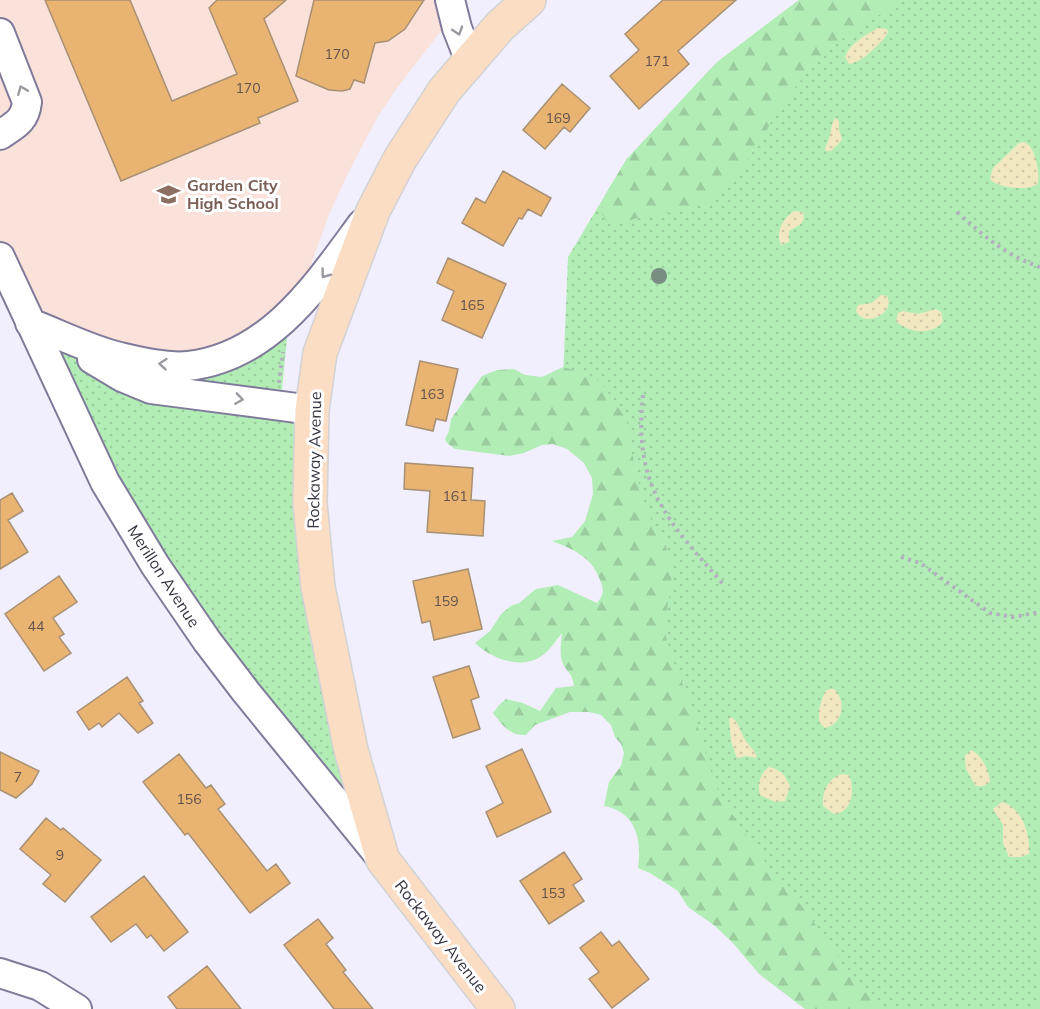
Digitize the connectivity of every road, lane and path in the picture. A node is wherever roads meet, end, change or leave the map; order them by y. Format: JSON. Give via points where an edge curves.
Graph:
{"nodes":[{"id":1,"x":450,"y":0,"type":"edge"},
{"id":2,"x":529,"y":0,"type":"edge"},
{"id":3,"x":0,"y":33,"type":"edge"},
{"id":4,"x":470,"y":61,"type":"junction"},
{"id":5,"x":0,"y":135,"type":"edge"},
{"id":6,"x":373,"y":210,"type":"junction"},
{"id":7,"x":957,"y":212,"type":"dead end"},
{"id":8,"x":0,"y":257,"type":"edge"},
{"id":9,"x":1040,"y":267,"type":"edge"},
{"id":10,"x":30,"y":323,"type":"junction"},
{"id":11,"x":284,"y":342,"type":"dead end"},
{"id":12,"x":278,"y":389,"type":"dead end"},
{"id":13,"x":643,"y":396,"type":"dead end"},
{"id":14,"x":312,"y":410,"type":"junction"},
{"id":15,"x":902,"y":557,"type":"dead end"},
{"id":16,"x":723,"y":584,"type":"dead end"},
{"id":17,"x":1040,"y":612,"type":"edge"},
{"id":18,"x":383,"y":860,"type":"junction"},
{"id":19,"x":0,"y":973,"type":"edge"},
{"id":20,"x":77,"y":1009,"type":"edge"},
{"id":21,"x":498,"y":1009,"type":"edge"}],
"edges":[{"from":1,"to":4,"type":"street","one_way":true},
{"from":2,"to":4,"type":"main road","name":"Rockaway Avenue"},
{"from":5,"to":3,"type":"street","one_way":true,"via":[[21,120],[27,102]]},
{"from":4,"to":6,"type":"main road","name":"Rockaway Avenue","via":[[444,91],[399,159]]},
{"from":6,"to":10,"type":"street","one_way":true,"via":[[312,292],[283,322],[230,355],[187,366],[156,364],[117,356]]},
{"from":6,"to":14,"type":"main road","name":"Rockaway Avenue","via":[[320,353]]},
{"from":7,"to":9,"type":"path","via":[[1000,249]]},
{"from":8,"to":10,"type":"street","name":"Merillon Avenue"},
{"from":10,"to":14,"type":"street","one_way":true,"via":[[122,377],[151,389]]},
{"from":10,"to":18,"type":"street","name":"Merillon Avenue","via":[[105,482],[155,565],[246,692]]},
{"from":11,"to":12,"type":"path"},
{"from":13,"to":16,"type":"path","via":[[640,424],[651,487],[682,538]]},
{"from":14,"to":18,"type":"main road","name":"Rockaway Avenue","via":[[310,503],[318,587],[351,750]]},
{"from":15,"to":17,"type":"path","via":[[920,563],[990,613],[1013,617]]},
{"from":18,"to":21,"type":"main road","name":"Rockaway Avenue"},
{"from":19,"to":20,"type":"street","via":[[40,986]]}]}
